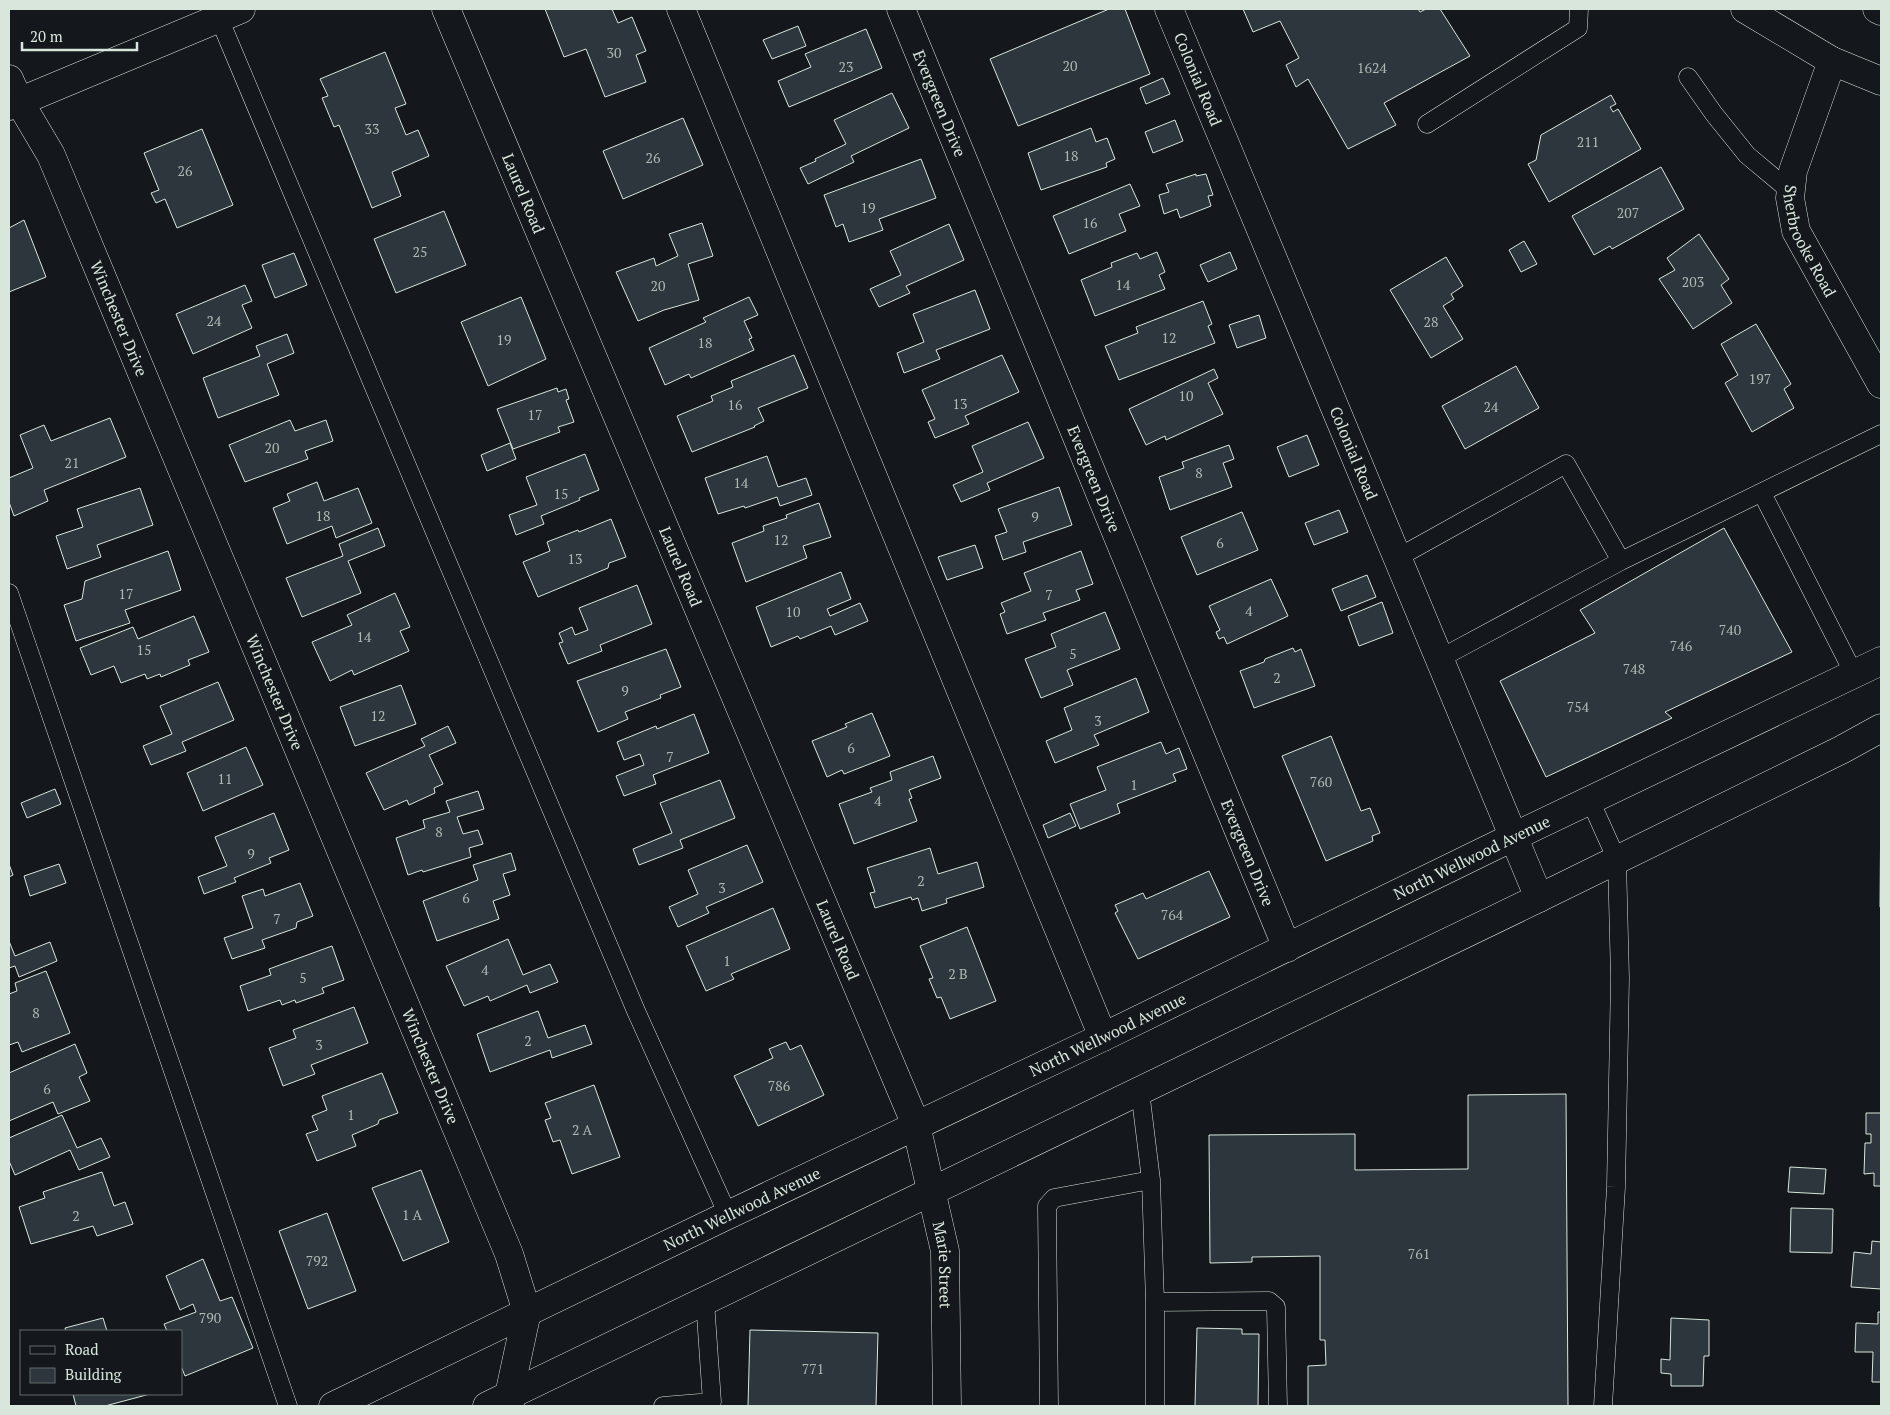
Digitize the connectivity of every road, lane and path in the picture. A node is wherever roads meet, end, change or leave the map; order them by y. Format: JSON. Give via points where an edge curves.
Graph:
{"nodes":[{"id":1,"x":446,"y":9,"type":"edge"},
{"id":2,"x":680,"y":9,"type":"edge"},
{"id":3,"x":901,"y":9,"type":"edge"},
{"id":4,"x":1169,"y":9,"type":"edge"},
{"id":5,"x":1578,"y":9,"type":"edge"},
{"id":6,"x":1745,"y":9,"type":"edge"},
{"id":7,"x":1877,"y":9,"type":"edge"},
{"id":8,"x":1881,"y":11,"type":"edge"},
{"id":9,"x":230,"y":14,"type":"edge"},
{"id":10,"x":1832,"y":61,"type":"junction"},
{"id":11,"x":1688,"y":77,"type":"dead end"},
{"id":12,"x":1881,"y":81,"type":"edge"},
{"id":13,"x":12,"y":95,"type":"edge"},
{"id":14,"x":1427,"y":124,"type":"dead end"},
{"id":15,"x":1790,"y":191,"type":"junction"},
{"id":16,"x":1881,"y":384,"type":"edge"},
{"id":17,"x":1881,"y":434,"type":"edge"},
{"id":18,"x":1762,"y":493,"type":"junction"},
{"id":19,"x":1397,"y":558,"type":"junction"},
{"id":20,"x":1621,"y":560,"type":"junction"},
{"id":21,"x":9,"y":593,"type":"edge"},
{"id":22,"x":1439,"y":659,"type":"junction"},
{"id":23,"x":1881,"y":661,"type":"edge"},
{"id":24,"x":1854,"y":674,"type":"junction"},
{"id":25,"x":1881,"y":728,"type":"edge"},
{"id":26,"x":1590,"y":800,"type":"junction"},
{"id":27,"x":1513,"y":837,"type":"junction"},
{"id":28,"x":1617,"y":860,"type":"junction"},
{"id":29,"x":1539,"y":898,"type":"junction"},
{"id":30,"x":1287,"y":948,"type":"junction"},
{"id":31,"x":1103,"y":1037,"type":"junction"},
{"id":32,"x":1140,"y":1091,"type":"junction"},
{"id":33,"x":916,"y":1125,"type":"junction"},
{"id":34,"x":1151,"y":1180,"type":"junction"},
{"id":35,"x":932,"y":1192,"type":"junction"},
{"id":36,"x":728,"y":1215,"type":"junction"},
{"id":37,"x":705,"y":1302,"type":"junction"},
{"id":38,"x":1155,"y":1302,"type":"junction"},
{"id":39,"x":528,"y":1312,"type":"junction"},
{"id":40,"x":502,"y":1403,"type":"edge"},
{"id":41,"x":288,"y":1406,"type":"edge"},
{"id":42,"x":333,"y":1406,"type":"edge"},
{"id":43,"x":663,"y":1406,"type":"edge"},
{"id":44,"x":947,"y":1406,"type":"edge"},
{"id":45,"x":1049,"y":1406,"type":"edge"},
{"id":46,"x":1155,"y":1406,"type":"edge"},
{"id":47,"x":1278,"y":1406,"type":"edge"},
{"id":48,"x":1604,"y":1406,"type":"edge"}],
"edges":[{"from":1,"to":33,"type":"street","name":"Laurel Road"},
{"from":2,"to":31,"type":"street"},
{"from":3,"to":30,"type":"street","name":"Evergreen Drive"},
{"from":4,"to":19,"type":"street","name":"Colonial Road"},
{"from":5,"to":14,"type":"lane","via":[[1578,28]]},
{"from":6,"to":10,"type":"street"},
{"from":7,"to":8,"type":"street"},
{"from":9,"to":13,"type":"street"},
{"from":9,"to":36,"type":"lane","via":[[636,1011]]},
{"from":10,"to":12,"type":"street"},
{"from":10,"to":15,"type":"street","name":"Sherbrooke Road","via":[[1793,171]]},
{"from":11,"to":15,"type":"lane","via":[[1747,155]]},
{"from":13,"to":39,"type":"street","name":"Winchester Drive","via":[[51,155],[505,1244]]},
{"from":15,"to":16,"type":"street","name":"Sherbrooke Road","via":[[1796,230]]},
{"from":17,"to":18,"type":"lane"},
{"from":18,"to":20,"type":"lane"},
{"from":18,"to":24,"type":"lane"},
{"from":19,"to":20,"type":"lane","via":[[1566,464]]},
{"from":19,"to":22,"type":"street","name":"Colonial Road"},
{"from":20,"to":22,"type":"lane"},
{"from":21,"to":41,"type":"lane"},
{"from":22,"to":27,"type":"street","name":"Colonial Road"},
{"from":23,"to":24,"type":"street","name":"North Wellwood Avenue"},
{"from":24,"to":26,"type":"street","name":"North Wellwood Avenue"},
{"from":25,"to":28,"type":"street"},
{"from":26,"to":27,"type":"street","name":"North Wellwood Avenue"},
{"from":26,"to":28,"type":"lane"},
{"from":27,"to":29,"type":"street","name":"Colonial Road"},
{"from":27,"to":30,"type":"street","name":"North Wellwood Avenue"},
{"from":28,"to":29,"type":"street"},
{"from":28,"to":48,"type":"lane","via":[[1620,978],[1616,1178]]},
{"from":29,"to":32,"type":"street"},
{"from":30,"to":31,"type":"street","name":"North Wellwood Avenue"},
{"from":31,"to":33,"type":"street","name":"North Wellwood Avenue"},
{"from":32,"to":34,"type":"lane"},
{"from":32,"to":35,"type":"street"},
{"from":33,"to":35,"type":"street","name":"Marie Street"},
{"from":33,"to":36,"type":"street","name":"North Wellwood Avenue"},
{"from":34,"to":38,"type":"lane"},
{"from":34,"to":45,"type":"lane","via":[[1054,1198],[1047,1206]]},
{"from":35,"to":37,"type":"street"},
{"from":35,"to":44,"type":"street","name":"Marie Street","via":[[945,1251]]},
{"from":36,"to":39,"type":"street","name":"North Wellwood Avenue"},
{"from":37,"to":40,"type":"street"},
{"from":37,"to":43,"type":"lane","via":[[712,1402]]},
{"from":38,"to":46,"type":"lane"},
{"from":38,"to":47,"type":"lane","via":[[1268,1301],[1276,1307]]},
{"from":39,"to":40,"type":"street"},
{"from":39,"to":42,"type":"street","name":"North Wellwood Avenue"}]}
